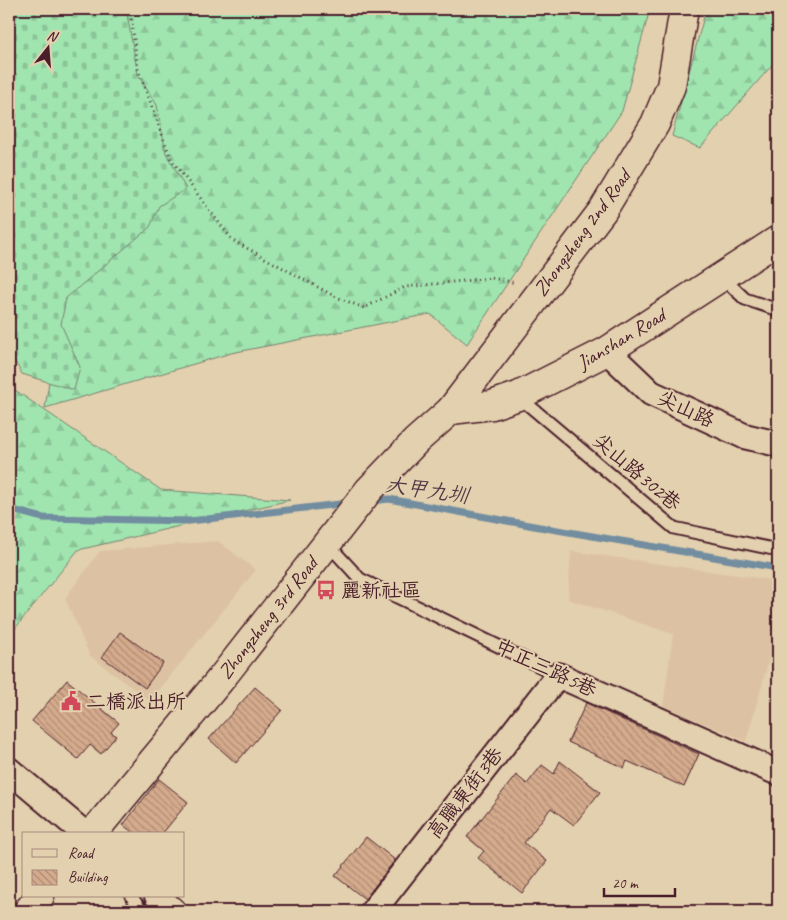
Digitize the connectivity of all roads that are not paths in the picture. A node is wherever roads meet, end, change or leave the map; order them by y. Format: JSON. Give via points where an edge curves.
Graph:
{"nodes":[{"id":1,"x":684,"y":9,"type":"edge"},
{"id":2,"x":778,"y":240,"type":"edge"},
{"id":3,"x":722,"y":276,"type":"junction"},
{"id":4,"x":778,"y":310,"type":"edge"},
{"id":5,"x":607,"y":351,"type":"junction"},
{"id":6,"x":518,"y":396,"type":"junction"},
{"id":7,"x":451,"y":410,"type":"junction"},
{"id":8,"x":778,"y":444,"type":"edge"},
{"id":9,"x":327,"y":542,"type":"junction"},
{"id":10,"x":778,"y":550,"type":"edge"},
{"id":11,"x":558,"y":675,"type":"junction"},
{"id":12,"x":9,"y":770,"type":"edge"},
{"id":13,"x":778,"y":773,"type":"edge"},
{"id":14,"x":83,"y":832,"type":"edge"},
{"id":15,"x":94,"y":832,"type":"edge"},
{"id":16,"x":38,"y":898,"type":"edge"},
{"id":17,"x":132,"y":898,"type":"edge"},
{"id":18,"x":159,"y":898,"type":"edge"},
{"id":19,"x":28,"y":911,"type":"edge"},
{"id":20,"x":142,"y":911,"type":"edge"},
{"id":21,"x":174,"y":911,"type":"edge"},
{"id":22,"x":373,"y":911,"type":"edge"}],
"edges":[{"from":1,"to":7,"type":"street","name":"Zhongzheng 2nd Road","via":[[671,86],[655,124],[603,210]]},
{"from":2,"to":3,"type":"street","name":"Jianshan Road"},
{"from":3,"to":4,"type":"lane","via":[[745,300]]},
{"from":3,"to":5,"type":"street","name":"Jianshan Road"},
{"from":5,"to":6,"type":"street","name":"Jianshan Road"},
{"from":5,"to":8,"type":"street","name":"尖山路","via":[[651,393],[744,436]]},
{"from":6,"to":7,"type":"street","name":"Jianshan Road","via":[[492,405]]},
{"from":6,"to":10,"type":"lane","name":"尖山路302巷","via":[[674,528]]},
{"from":7,"to":9,"type":"street","name":"Zhongzheng 3rd Road","via":[[416,441]]},
{"from":9,"to":11,"type":"lane","name":"中正三路5巷","via":[[360,580]]},
{"from":9,"to":15,"type":"street","name":"Zhongzheng 3rd Road","via":[[220,680]]},
{"from":11,"to":13,"type":"street","name":"中正三路5巷"},
{"from":11,"to":22,"type":"street","name":"高職東街3巷"},
{"from":12,"to":14,"type":"street"},
{"from":16,"to":19,"type":"street"},
{"from":17,"to":20,"type":"lane"},
{"from":18,"to":21,"type":"street"}]}
